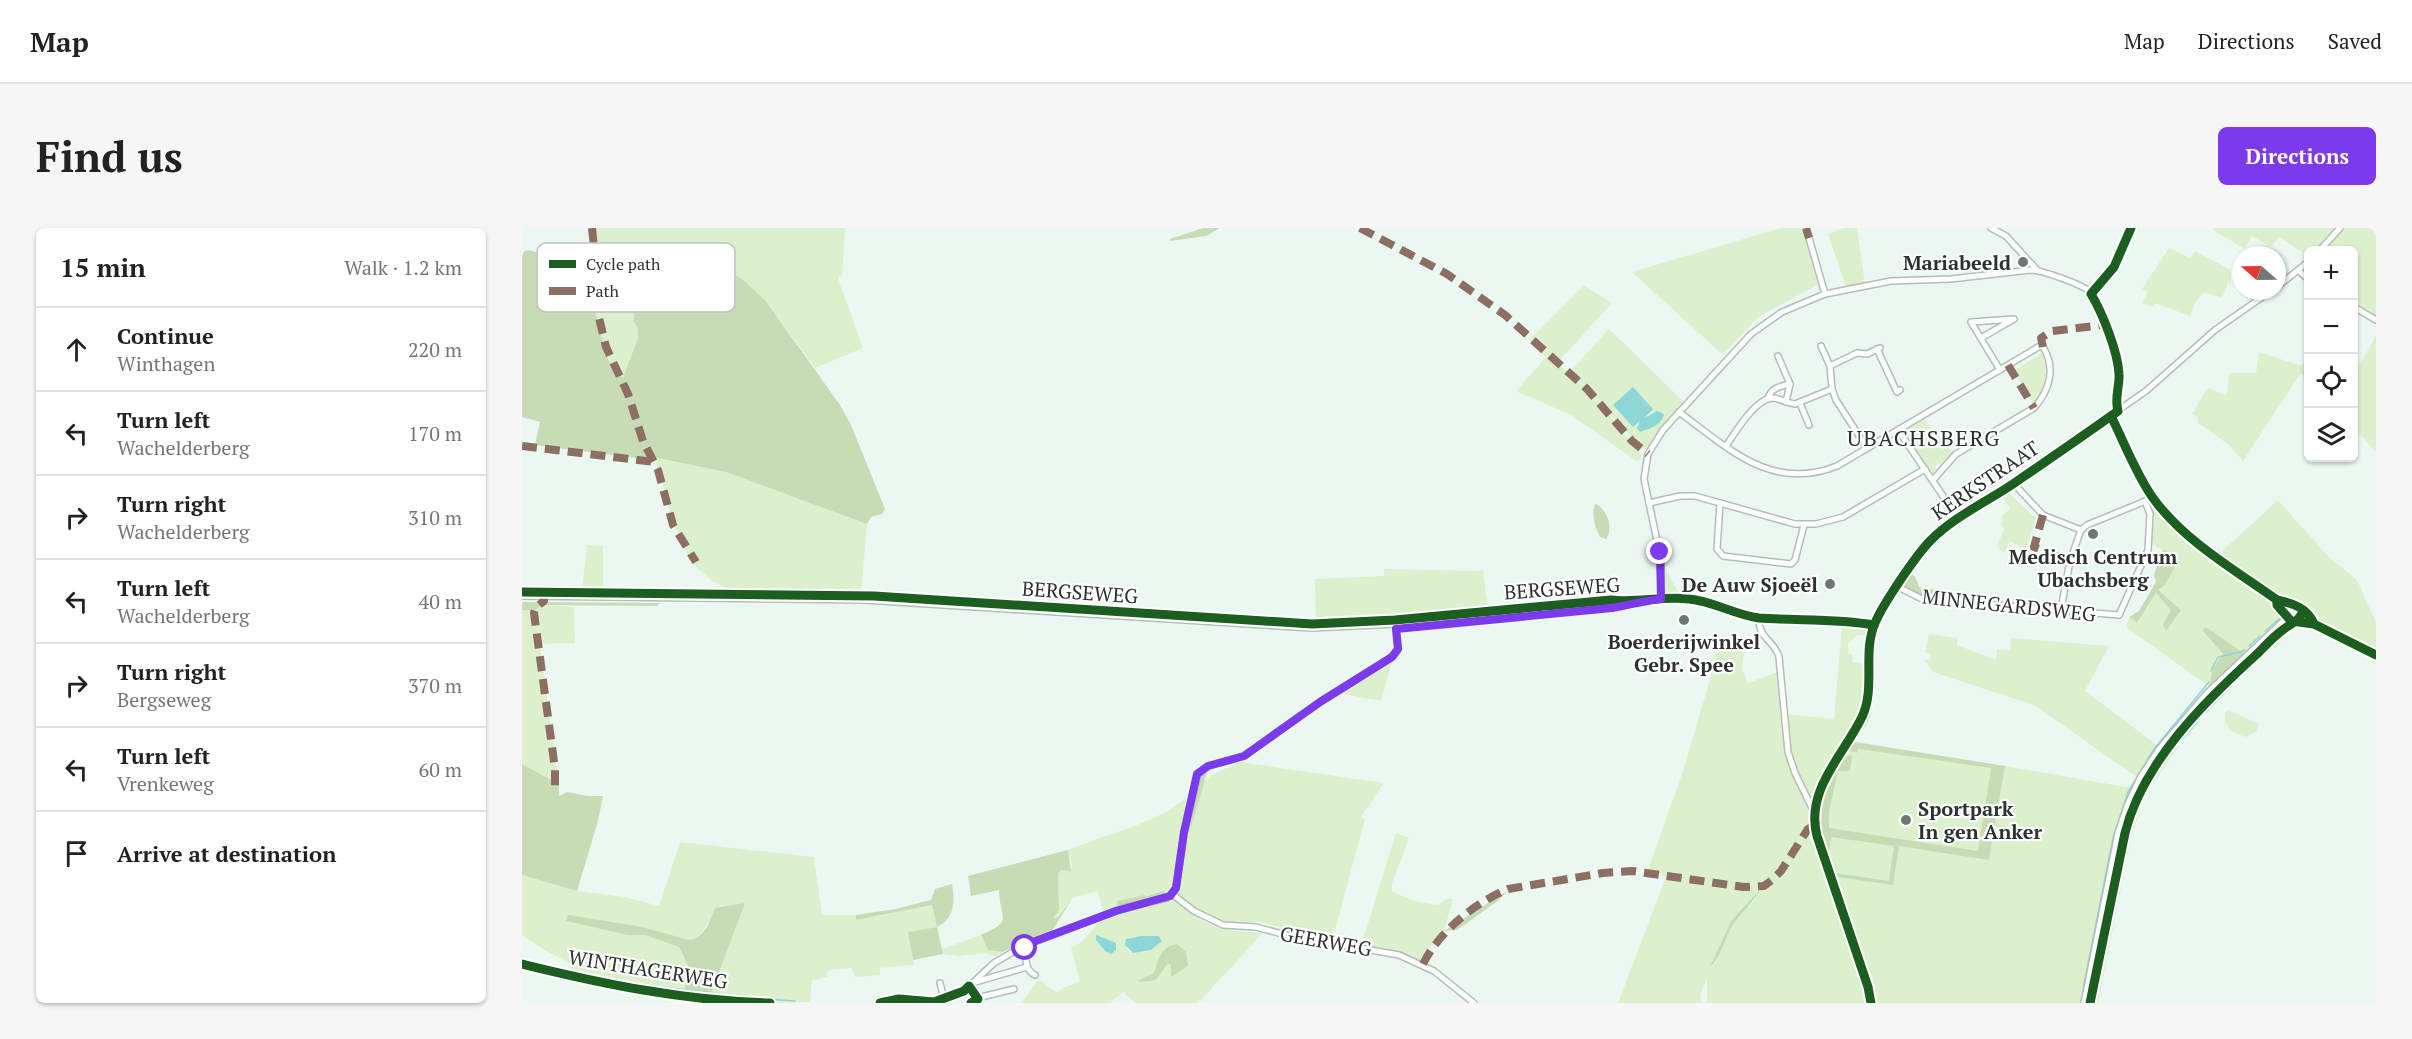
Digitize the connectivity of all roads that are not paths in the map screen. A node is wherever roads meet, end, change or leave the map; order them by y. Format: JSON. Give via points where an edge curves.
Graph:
{"nodes":[{"id":1,"x":1991,"y":228,"type":"edge"},
{"id":2,"x":2131,"y":228,"type":"edge"},
{"id":3,"x":2340,"y":228,"type":"edge"},
{"id":4,"x":1809,"y":238,"type":"dead end"},
{"id":5,"x":2324,"y":246,"type":"edge"},
{"id":6,"x":2304,"y":266,"type":"edge"},
{"id":7,"x":2037,"y":270,"type":"junction"},
{"id":8,"x":2299,"y":271,"type":"junction"},
{"id":9,"x":2304,"y":275,"type":"edge"},
{"id":10,"x":2286,"y":280,"type":"edge"},
{"id":11,"x":1826,"y":294,"type":"junction"},
{"id":12,"x":2091,"y":294,"type":"junction"},
{"id":13,"x":2258,"y":300,"type":"edge"},
{"id":14,"x":2358,"y":309,"type":"edge"},
{"id":15,"x":2376,"y":320,"type":"edge"},
{"id":16,"x":1981,"y":338,"type":"junction"},
{"id":17,"x":1821,"y":346,"type":"dead end"},
{"id":18,"x":1778,"y":356,"type":"dead end"},
{"id":19,"x":1830,"y":366,"type":"junction"},
{"id":20,"x":2000,"y":370,"type":"junction"},
{"id":21,"x":1790,"y":384,"type":"junction"},
{"id":22,"x":1832,"y":389,"type":"junction"},
{"id":23,"x":1900,"y":390,"type":"dead end"},
{"id":24,"x":1768,"y":399,"type":"junction"},
{"id":25,"x":1786,"y":402,"type":"junction"},
{"id":26,"x":1800,"y":403,"type":"junction"},
{"id":27,"x":2118,"y":411,"type":"junction"},
{"id":28,"x":1679,"y":412,"type":"junction"},
{"id":29,"x":2111,"y":416,"type":"junction"},
{"id":30,"x":1809,"y":425,"type":"dead end"},
{"id":31,"x":1898,"y":430,"type":"junction"},
{"id":32,"x":1726,"y":446,"type":"junction"},
{"id":33,"x":1867,"y":448,"type":"junction"},
{"id":34,"x":1925,"y":469,"type":"junction"},
{"id":35,"x":1933,"y":480,"type":"junction"},
{"id":36,"x":2013,"y":483,"type":"junction"},
{"id":37,"x":2153,"y":498,"type":"junction"},
{"id":38,"x":2145,"y":501,"type":"junction"},
{"id":39,"x":1649,"y":503,"type":"junction"},
{"id":40,"x":1720,"y":503,"type":"junction"},
{"id":41,"x":1958,"y":518,"type":"junction"},
{"id":42,"x":1804,"y":525,"type":"junction"},
{"id":43,"x":2081,"y":530,"type":"junction"},
{"id":44,"x":1898,"y":587,"type":"junction"},
{"id":45,"x":522,"y":596,"type":"edge"},
{"id":46,"x":1661,"y":599,"type":"junction"},
{"id":47,"x":2061,"y":609,"type":"junction"},
{"id":48,"x":2293,"y":612,"type":"junction"},
{"id":49,"x":1759,"y":618,"type":"junction"},
{"id":50,"x":1396,"y":624,"type":"junction"},
{"id":51,"x":1874,"y":625,"type":"junction"},
{"id":52,"x":2376,"y":655,"type":"edge"},
{"id":53,"x":1814,"y":812,"type":"junction"},
{"id":54,"x":1172,"y":894,"type":"junction"},
{"id":55,"x":1025,"y":945,"type":"junction"},
{"id":56,"x":522,"y":964,"type":"edge"},
{"id":57,"x":1027,"y":967,"type":"junction"},
{"id":58,"x":1035,"y":975,"type":"dead end"},
{"id":59,"x":940,"y":983,"type":"dead end"},
{"id":60,"x":970,"y":985,"type":"junction"},
{"id":61,"x":1014,"y":989,"type":"dead end"},
{"id":62,"x":978,"y":999,"type":"junction"},
{"id":63,"x":944,"y":1001,"type":"edge"},
{"id":64,"x":770,"y":1003,"type":"edge"},
{"id":65,"x":880,"y":1003,"type":"edge"},
{"id":66,"x":971,"y":1003,"type":"edge"},
{"id":67,"x":1474,"y":1003,"type":"edge"},
{"id":68,"x":1871,"y":1003,"type":"edge"},
{"id":69,"x":2084,"y":1003,"type":"edge"}],
"edges":[{"from":1,"to":7,"type":"street","via":[[2006,236]]},
{"from":2,"to":12,"type":"street","via":[[2114,267]]},
{"from":3,"to":5,"type":"street"},
{"from":4,"to":11,"type":"street"},
{"from":6,"to":8,"type":"street"},
{"from":7,"to":11,"type":"street","via":[[1887,282]]},
{"from":7,"to":12,"type":"street"},
{"from":8,"to":9,"type":"street"},
{"from":8,"to":10,"type":"street"},
{"from":11,"to":28,"type":"street","via":[[1787,309],[1756,329]]},
{"from":12,"to":27,"type":"street","via":[[2118,365]]},
{"from":13,"to":27,"type":"street","name":"KERKSTRAAT","via":[[2215,330]]},
{"from":14,"to":15,"type":"street"},
{"from":16,"to":16,"type":"street","via":[[1971,322],[2014,319],[1998,328]]},
{"from":16,"to":20,"type":"street"},
{"from":17,"to":19,"type":"street"},
{"from":18,"to":21,"type":"street"},
{"from":19,"to":22,"type":"street"},
{"from":19,"to":23,"type":"street","via":[[1857,353],[1879,349],[1897,392]]},
{"from":20,"to":31,"type":"street"},
{"from":20,"to":35,"type":"street","via":[[2040,346],[2046,352],[2050,376],[2034,408],[1956,454]]},
{"from":21,"to":24,"type":"street","via":[[1773,390]]},
{"from":21,"to":25,"type":"street"},
{"from":22,"to":26,"type":"street"},
{"from":22,"to":33,"type":"street"},
{"from":24,"to":25,"type":"street"},
{"from":24,"to":32,"type":"street","via":[[1748,415]]},
{"from":25,"to":26,"type":"street"},
{"from":26,"to":30,"type":"street"},
{"from":27,"to":29,"type":"street","name":"KERKSTRAAT"},
{"from":28,"to":32,"type":"street"},
{"from":28,"to":39,"type":"street","via":[[1648,454],[1644,474]]},
{"from":29,"to":36,"type":"street","name":"KERKSTRAAT"},
{"from":29,"to":37,"type":"street"},
{"from":31,"to":33,"type":"street"},
{"from":31,"to":34,"type":"street"},
{"from":32,"to":33,"type":"street","via":[[1757,466],[1792,474],[1830,469]]},
{"from":34,"to":35,"type":"street"},
{"from":34,"to":42,"type":"street","via":[[1843,518]]},
{"from":35,"to":41,"type":"street"},
{"from":36,"to":41,"type":"street","name":"KERKSTRAAT"},
{"from":36,"to":43,"type":"street","via":[[2043,515]]},
{"from":37,"to":38,"type":"street"},
{"from":37,"to":48,"type":"street","via":[[2195,541]]},
{"from":38,"to":43,"type":"street"},
{"from":38,"to":47,"type":"street","name":"MINNEGARDSWEG","via":[[2150,514],[2148,547],[2121,613],[2116,616]]},
{"from":39,"to":40,"type":"street","via":[[1688,495]]},
{"from":39,"to":46,"type":"street","via":[[1661,557]]},
{"from":40,"to":42,"type":"street"},
{"from":40,"to":42,"type":"street","via":[[1717,549],[1723,556],[1791,564]]},
{"from":41,"to":44,"type":"street","name":"KERKSTRAAT","via":[[1931,540]]},
{"from":43,"to":47,"type":"street","via":[[2070,561]]},
{"from":44,"to":47,"type":"street","name":"MINNEGARDSWEG","via":[[1922,599]]},
{"from":44,"to":51,"type":"street","name":"KERKSTRAAT"},
{"from":45,"to":50,"type":"street","name":"BERGSEWEG","via":[[864,600],[1287,627]]},
{"from":46,"to":49,"type":"street","name":"BERGSEWEG","via":[[1706,602]]},
{"from":46,"to":50,"type":"street","name":"BERGSEWEG"},
{"from":48,"to":52,"type":"street"},
{"from":48,"to":69,"type":"street","via":[[2207,693],[2140,778],[2118,833]]},
{"from":49,"to":51,"type":"street","name":"BERGSEWEG"},
{"from":49,"to":53,"type":"street","via":[[1760,633],[1779,657],[1790,760]]},
{"from":50,"to":54,"type":"street","via":[[1398,649],[1392,657],[1244,756],[1208,766],[1197,774]]},
{"from":51,"to":53,"type":"street","name":"KERKSTRAAT","via":[[1866,705],[1821,786]]},
{"from":53,"to":68,"type":"street","name":"KERKSTRAAT","via":[[1815,831]]},
{"from":54,"to":55,"type":"street"},
{"from":54,"to":67,"type":"street","name":"GEERWEG","via":[[1194,911],[1223,925],[1256,927],[1405,957],[1434,971]]},
{"from":55,"to":57,"type":"street"},
{"from":55,"to":60,"type":"street","via":[[994,963]]},
{"from":56,"to":64,"type":"street","name":"WINTHAGERWEG","via":[[615,986]]},
{"from":57,"to":58,"type":"street"},
{"from":57,"to":60,"type":"street"},
{"from":59,"to":63,"type":"street"},
{"from":60,"to":62,"type":"street"},
{"from":60,"to":63,"type":"street"},
{"from":61,"to":62,"type":"street"},
{"from":62,"to":66,"type":"street"},
{"from":63,"to":65,"type":"street","via":[[899,999]]}]}
